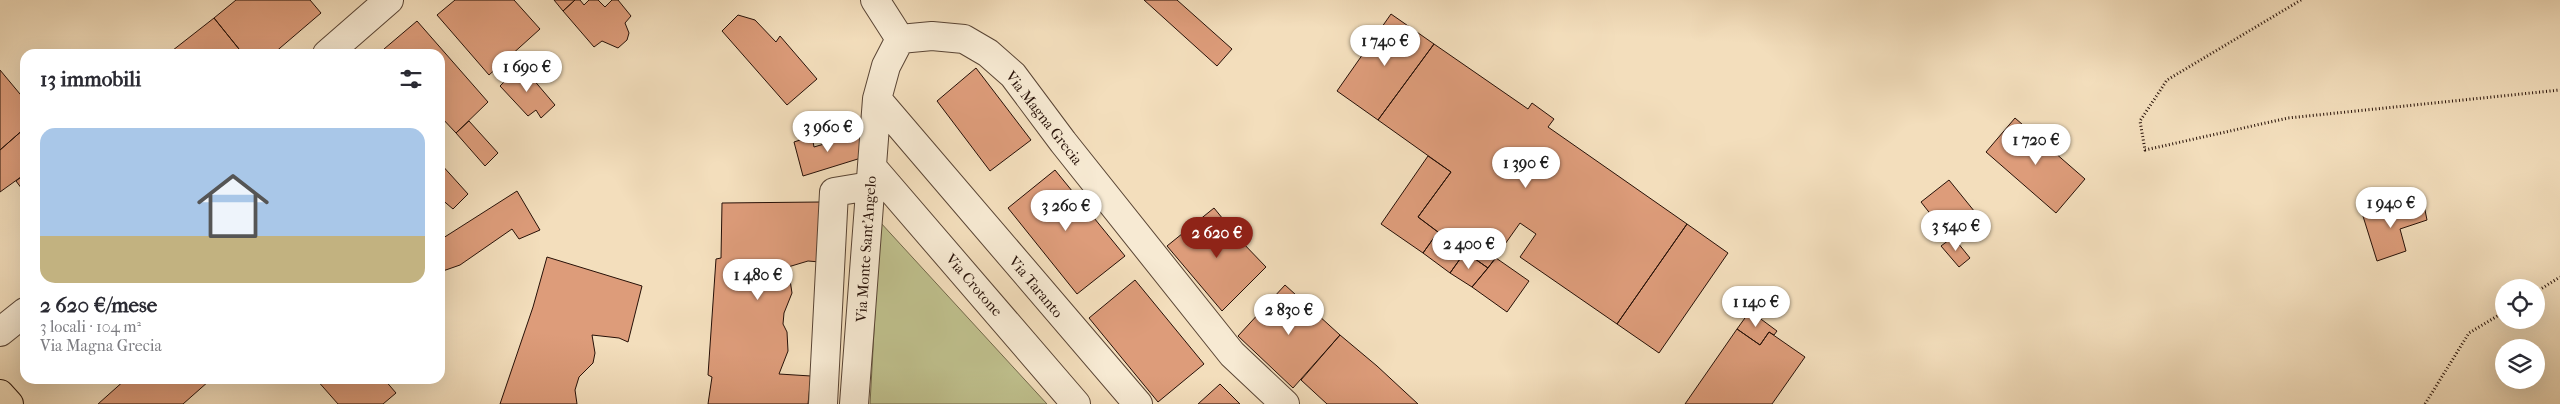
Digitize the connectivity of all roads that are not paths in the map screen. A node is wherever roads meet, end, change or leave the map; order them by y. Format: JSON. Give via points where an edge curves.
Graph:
{"nodes":[{"id":1,"x":389,"y":0,"type":"edge"},
{"id":2,"x":875,"y":0,"type":"edge"},
{"id":3,"x":900,"y":39,"type":"junction"},
{"id":4,"x":333,"y":49,"type":"edge"},
{"id":5,"x":877,"y":100,"type":"junction"},
{"id":6,"x":871,"y":176,"type":"junction"},
{"id":7,"x":20,"y":316,"type":"edge"},
{"id":8,"x":0,"y":332,"type":"edge"},
{"id":9,"x":0,"y":394,"type":"edge"},
{"id":10,"x":9,"y":404,"type":"edge"},
{"id":11,"x":823,"y":404,"type":"edge"},
{"id":12,"x":854,"y":404,"type":"edge"},
{"id":13,"x":1076,"y":404,"type":"edge"},
{"id":14,"x":1138,"y":404,"type":"edge"},
{"id":15,"x":1285,"y":404,"type":"edge"}],
"edges":[{"from":1,"to":4,"type":"street"},
{"from":2,"to":3,"type":"street"},
{"from":3,"to":5,"type":"street","name":"Via Monte Sant'Angelo","via":[[886,66]]},
{"from":3,"to":15,"type":"street","name":"Via Magna Grecia","via":[[932,36],[964,39],[988,53],[1013,75],[1232,354]]},
{"from":5,"to":6,"type":"street","name":"Via Monte Sant'Angelo"},
{"from":5,"to":14,"type":"street","name":"Via Taranto"},
{"from":6,"to":11,"type":"street","via":[[834,192]]},
{"from":6,"to":12,"type":"street","name":"Via Monte Sant'Angelo"},
{"from":6,"to":13,"type":"street","name":"Via Crotone"},
{"from":7,"to":8,"type":"street"},
{"from":9,"to":10,"type":"main road"}]}
